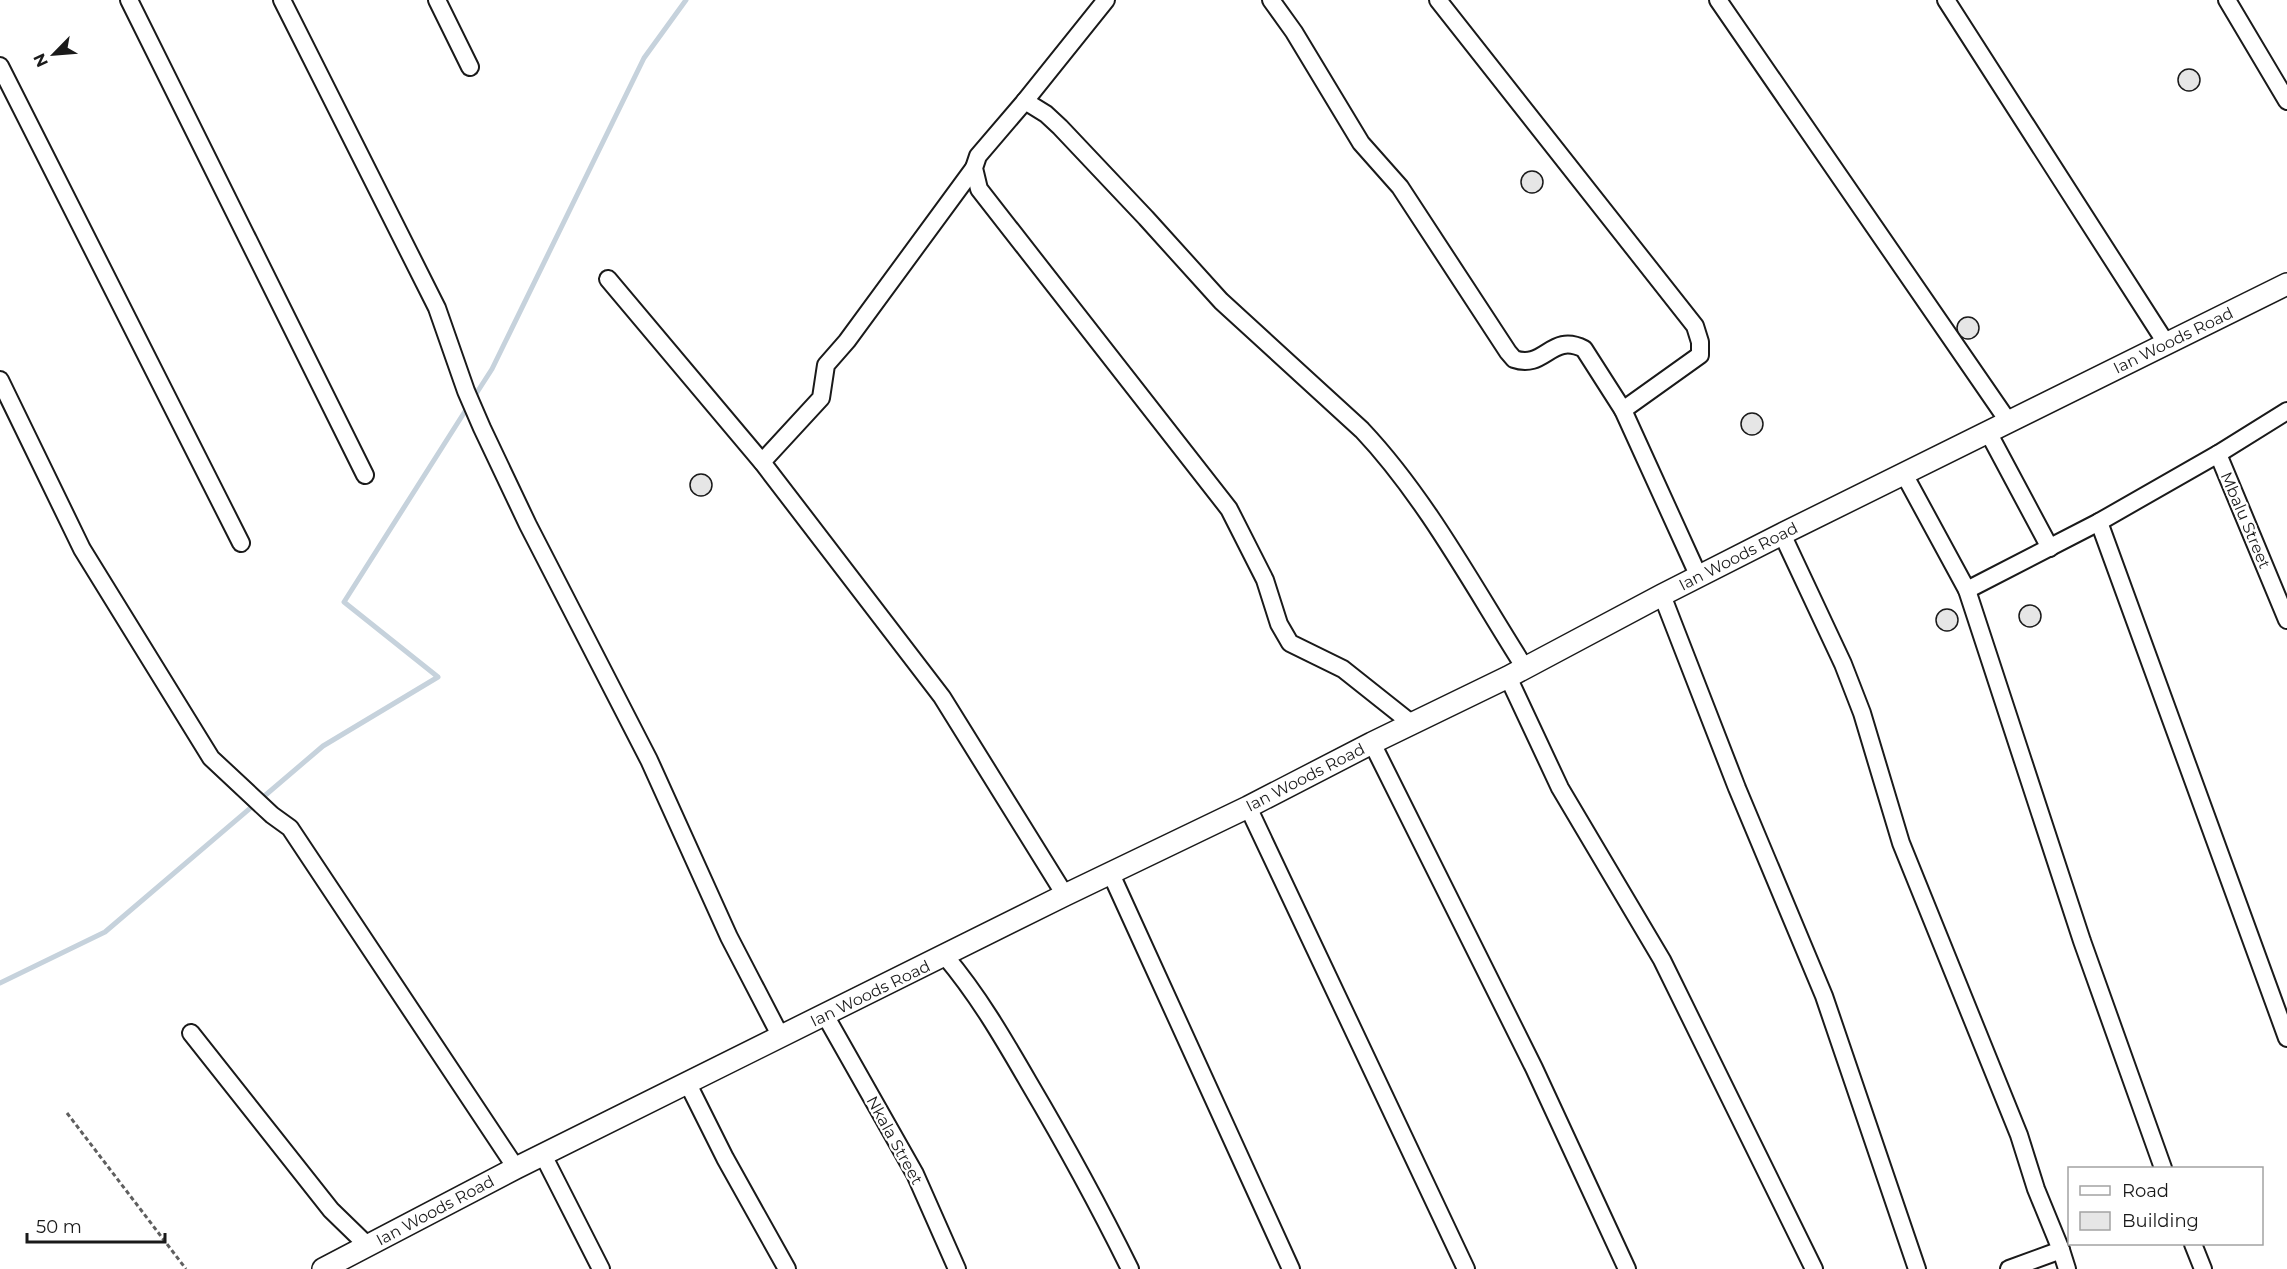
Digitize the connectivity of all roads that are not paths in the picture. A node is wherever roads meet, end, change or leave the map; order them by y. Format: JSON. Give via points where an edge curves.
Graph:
{"nodes":[{"id":1,"x":129,"y":0,"type":"edge"},
{"id":2,"x":282,"y":0,"type":"edge"},
{"id":3,"x":437,"y":0,"type":"edge"},
{"id":4,"x":1106,"y":0,"type":"edge"},
{"id":5,"x":1271,"y":0,"type":"edge"},
{"id":6,"x":1438,"y":0,"type":"edge"},
{"id":7,"x":1718,"y":0,"type":"edge"},
{"id":8,"x":1946,"y":0,"type":"edge"},
{"id":9,"x":2227,"y":0,"type":"edge"},
{"id":10,"x":0,"y":66,"type":"edge"},
{"id":11,"x":470,"y":67,"type":"dead end"},
{"id":12,"x":2287,"y":100,"type":"edge"},
{"id":13,"x":1025,"y":101,"type":"junction"},
{"id":14,"x":974,"y":168,"type":"junction"},
{"id":15,"x":608,"y":279,"type":"dead end"},
{"id":16,"x":2287,"y":284,"type":"edge"},
{"id":17,"x":2166,"y":343,"type":"junction"},
{"id":18,"x":0,"y":380,"type":"edge"},
{"id":19,"x":1623,"y":410,"type":"junction"},
{"id":20,"x":2287,"y":411,"type":"edge"},
{"id":21,"x":2008,"y":421,"type":"junction"},
{"id":22,"x":1988,"y":432,"type":"junction"},
{"id":23,"x":2218,"y":454,"type":"junction"},
{"id":24,"x":762,"y":462,"type":"junction"},
{"id":25,"x":1904,"y":474,"type":"junction"},
{"id":26,"x":365,"y":475,"type":"dead end"},
{"id":27,"x":2099,"y":522,"type":"junction"},
{"id":28,"x":1782,"y":534,"type":"junction"},
{"id":29,"x":241,"y":543,"type":"dead end"},
{"id":30,"x":2050,"y":548,"type":"junction"},
{"id":31,"x":1700,"y":577,"type":"junction"},
{"id":32,"x":1967,"y":590,"type":"junction"},
{"id":33,"x":1662,"y":595,"type":"junction"},
{"id":34,"x":2287,"y":620,"type":"edge"},
{"id":35,"x":1516,"y":673,"type":"junction"},
{"id":36,"x":1411,"y":723,"type":"junction"},
{"id":37,"x":1372,"y":743,"type":"junction"},
{"id":38,"x":1248,"y":807,"type":"junction"},
{"id":39,"x":1111,"y":874,"type":"junction"},
{"id":40,"x":1065,"y":896,"type":"junction"},
{"id":41,"x":945,"y":956,"type":"junction"},
{"id":42,"x":825,"y":1015,"type":"junction"},
{"id":43,"x":190,"y":1033,"type":"dead end"},
{"id":44,"x":781,"y":1037,"type":"junction"},
{"id":45,"x":2287,"y":1038,"type":"edge"},
{"id":46,"x":688,"y":1084,"type":"junction"},
{"id":47,"x":543,"y":1155,"type":"junction"},
{"id":48,"x":2163,"y":1167,"type":"edge"},
{"id":49,"x":516,"y":1168,"type":"junction"},
{"id":50,"x":367,"y":1245,"type":"junction"},
{"id":51,"x":2193,"y":1245,"type":"edge"},
{"id":52,"x":2061,"y":1250,"type":"junction"},
{"id":53,"x":323,"y":1269,"type":"edge"},
{"id":54,"x":602,"y":1269,"type":"edge"},
{"id":55,"x":788,"y":1269,"type":"edge"},
{"id":56,"x":957,"y":1269,"type":"edge"},
{"id":57,"x":1130,"y":1269,"type":"edge"},
{"id":58,"x":1291,"y":1269,"type":"edge"},
{"id":59,"x":1466,"y":1269,"type":"edge"},
{"id":60,"x":1627,"y":1269,"type":"edge"},
{"id":61,"x":1814,"y":1269,"type":"edge"},
{"id":62,"x":1917,"y":1269,"type":"edge"},
{"id":63,"x":2009,"y":1269,"type":"edge"},
{"id":64,"x":2067,"y":1269,"type":"edge"},
{"id":65,"x":2203,"y":1269,"type":"edge"}],
"edges":[{"from":1,"to":26,"type":"street"},
{"from":2,"to":44,"type":"street","via":[[437,308],[482,428],[649,760],[729,937]]},
{"from":3,"to":11,"type":"street"},
{"from":4,"to":13,"type":"street"},
{"from":5,"to":19,"type":"street","via":[[1361,143],[1400,187],[1514,360],[1530,362],[1562,344],[1574,344],[1584,349]]},
{"from":6,"to":19,"type":"street","via":[[1695,326],[1701,342],[1700,355]]},
{"from":7,"to":21,"type":"street"},
{"from":8,"to":17,"type":"street"},
{"from":9,"to":12,"type":"street"},
{"from":10,"to":29,"type":"street"},
{"from":13,"to":14,"type":"street","via":[[978,156]]},
{"from":13,"to":35,"type":"street","via":[[1053,121],[1221,301],[1384,453],[1429,517]]},
{"from":14,"to":24,"type":"street","via":[[826,365],[821,398]]},
{"from":14,"to":36,"type":"street","via":[[979,189],[1229,508],[1265,580],[1279,624],[1290,643],[1343,669]]},
{"from":15,"to":24,"type":"street"},
{"from":16,"to":17,"type":"street","name":"Ian Woods Road"},
{"from":17,"to":21,"type":"street","name":"Ian Woods Road"},
{"from":18,"to":49,"type":"street","via":[[82,549],[211,758],[290,828]]},
{"from":19,"to":31,"type":"street"},
{"from":20,"to":23,"type":"street"},
{"from":21,"to":22,"type":"street","name":"Ian Woods Road"},
{"from":22,"to":25,"type":"street","name":"Ian Woods Road"},
{"from":22,"to":30,"type":"street"},
{"from":23,"to":27,"type":"street"},
{"from":23,"to":34,"type":"street","name":"Mbalu Street"},
{"from":24,"to":40,"type":"street","via":[[942,697]]},
{"from":25,"to":28,"type":"street","name":"Ian Woods Road"},
{"from":25,"to":32,"type":"street"},
{"from":27,"to":30,"type":"street"},
{"from":27,"to":45,"type":"street"},
{"from":28,"to":31,"type":"street","name":"Ian Woods Road"},
{"from":28,"to":52,"type":"street","via":[[1844,664],[1901,843]]},
{"from":30,"to":32,"type":"street"},
{"from":31,"to":33,"type":"street","name":"Ian Woods Road"},
{"from":32,"to":48,"type":"street","via":[[2082,941]]},
{"from":33,"to":35,"type":"street","name":"Ian Woods Road"},
{"from":33,"to":62,"type":"street","via":[[1824,996]]},
{"from":35,"to":36,"type":"street","name":"Ian Woods Road"},
{"from":35,"to":61,"type":"street","via":[[1560,788],[1666,969]]},
{"from":36,"to":37,"type":"street","name":"Ian Woods Road"},
{"from":37,"to":38,"type":"street","name":"Ian Woods Road"},
{"from":37,"to":60,"type":"street","via":[[1534,1068]]},
{"from":38,"to":39,"type":"street","name":"Ian Woods Road"},
{"from":38,"to":59,"type":"street"},
{"from":39,"to":40,"type":"street","name":"Ian Woods Road"},
{"from":39,"to":58,"type":"street"},
{"from":40,"to":41,"type":"street","name":"Ian Woods Road"},
{"from":41,"to":42,"type":"street","name":"Ian Woods Road"},
{"from":41,"to":57,"type":"street","via":[[995,1024],[1091,1190]]},
{"from":42,"to":44,"type":"street","name":"Ian Woods Road"},
{"from":42,"to":56,"type":"street","name":"Nkala Street","via":[[915,1174]]},
{"from":43,"to":50,"type":"street","via":[[331,1210]]},
{"from":44,"to":46,"type":"street","name":"Ian Woods Road"},
{"from":46,"to":47,"type":"street","name":"Ian Woods Road"},
{"from":46,"to":55,"type":"street"},
{"from":47,"to":49,"type":"street","name":"Ian Woods Road"},
{"from":47,"to":54,"type":"street"},
{"from":49,"to":50,"type":"street","name":"Ian Woods Road"},
{"from":50,"to":53,"type":"street","name":"Ian Woods Road"},
{"from":51,"to":65,"type":"street"},
{"from":52,"to":63,"type":"street"},
{"from":52,"to":64,"type":"street"}]}
